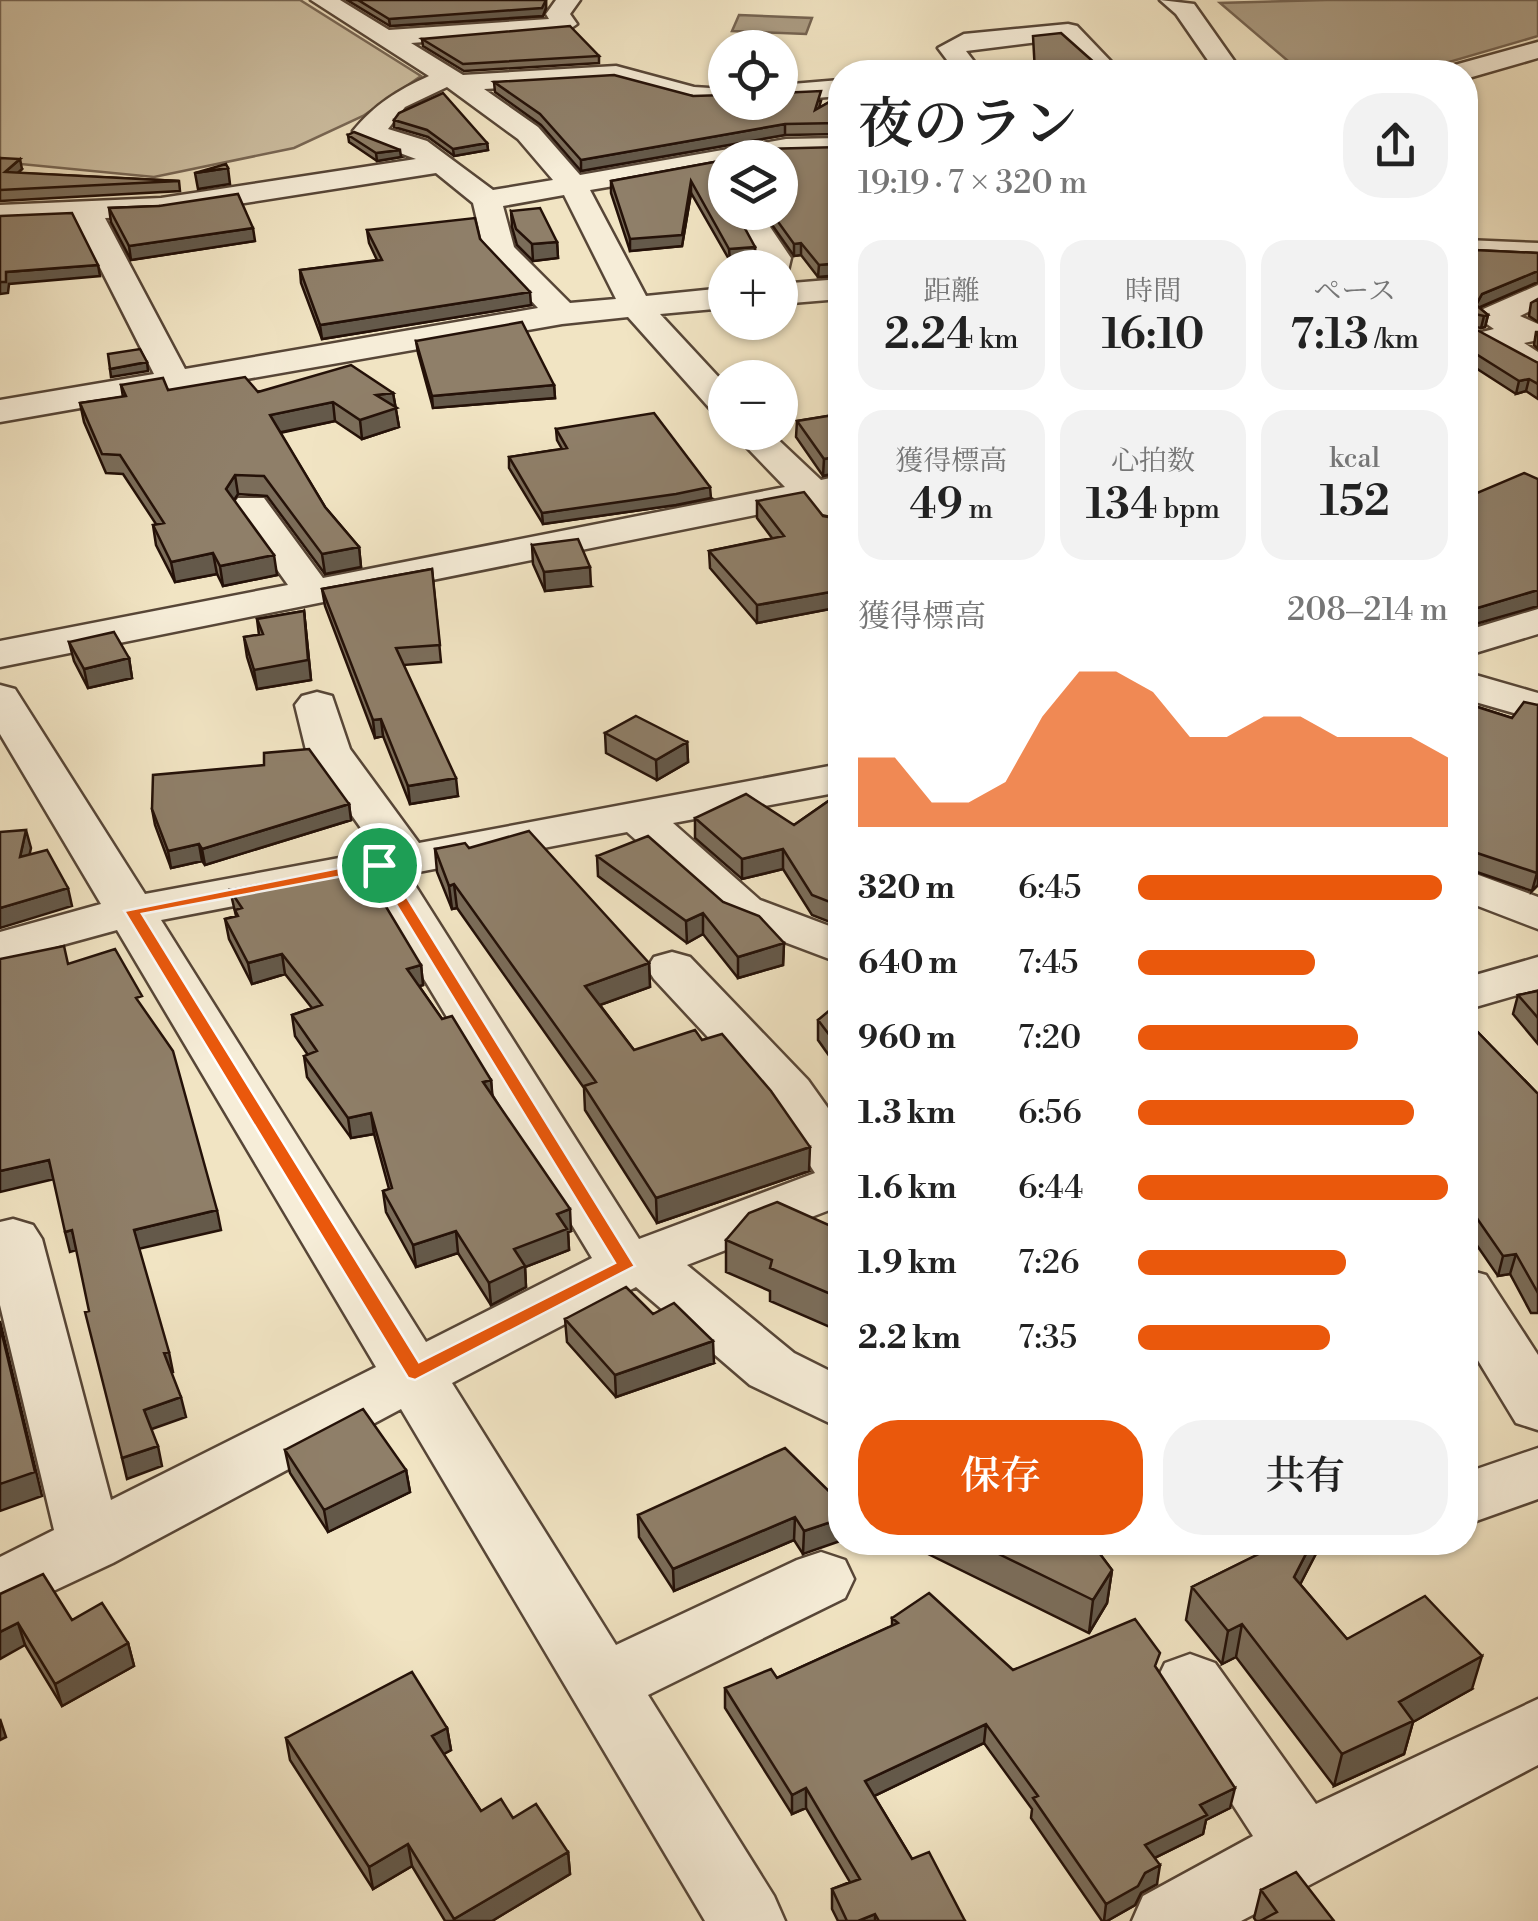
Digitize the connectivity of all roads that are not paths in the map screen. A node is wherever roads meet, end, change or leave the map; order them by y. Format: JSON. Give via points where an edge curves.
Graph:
{"nodes":[{"id":1,"x":568,"y":0,"type":"edge"},
{"id":2,"x":1172,"y":0,"type":"edge"},
{"id":3,"x":330,"y":4,"type":"edge"},
{"id":4,"x":373,"y":7,"type":"edge"},
{"id":5,"x":502,"y":30,"type":"junction"},
{"id":6,"x":381,"y":38,"type":"junction"},
{"id":7,"x":1538,"y":50,"type":"edge"},
{"id":8,"x":960,"y":60,"type":"edge"},
{"id":9,"x":1096,"y":60,"type":"edge"},
{"id":10,"x":1220,"y":60,"type":"edge"},
{"id":11,"x":1478,"y":67,"type":"edge"},
{"id":12,"x":572,"y":76,"type":"junction"},
{"id":13,"x":452,"y":80,"type":"junction"},
{"id":14,"x":828,"y":89,"type":"edge"},
{"id":15,"x":798,"y":92,"type":"edge"},
{"id":16,"x":693,"y":95,"type":"junction"},
{"id":17,"x":708,"y":96,"type":"edge"},
{"id":18,"x":744,"y":140,"type":"edge"},
{"id":19,"x":828,"y":147,"type":"edge"},
{"id":20,"x":798,"y":149,"type":"edge"},
{"id":21,"x":708,"y":163,"type":"edge"},
{"id":22,"x":442,"y":164,"type":"junction"},
{"id":23,"x":256,"y":168,"type":"dead end"},
{"id":24,"x":573,"y":185,"type":"junction"},
{"id":25,"x":0,"y":190,"type":"edge"},
{"id":26,"x":488,"y":200,"type":"junction"},
{"id":27,"x":0,"y":214,"type":"edge"},
{"id":28,"x":88,"y":214,"type":"junction"},
{"id":29,"x":1478,"y":250,"type":"edge"},
{"id":30,"x":1538,"y":252,"type":"edge"},
{"id":31,"x":828,"y":290,"type":"edge"},
{"id":32,"x":798,"y":292,"type":"edge"},
{"id":33,"x":1538,"y":295,"type":"edge"},
{"id":34,"x":708,"y":300,"type":"edge"},
{"id":35,"x":636,"y":307,"type":"junction"},
{"id":36,"x":562,"y":314,"type":"junction"},
{"id":37,"x":1538,"y":366,"type":"edge"},
{"id":38,"x":174,"y":380,"type":"junction"},
{"id":39,"x":708,"y":386,"type":"edge"},
{"id":40,"x":0,"y":411,"type":"edge"},
{"id":41,"x":774,"y":450,"type":"edge"},
{"id":42,"x":826,"y":490,"type":"edge"},
{"id":43,"x":251,"y":506,"type":"dead end"},
{"id":44,"x":311,"y":590,"type":"junction"},
{"id":45,"x":1538,"y":621,"type":"edge"},
{"id":46,"x":1478,"y":640,"type":"edge"},
{"id":47,"x":0,"y":654,"type":"edge"},
{"id":48,"x":1478,"y":689,"type":"edge"},
{"id":49,"x":0,"y":698,"type":"edge"},
{"id":50,"x":317,"y":705,"type":"dead end"},
{"id":51,"x":1538,"y":708,"type":"edge"},
{"id":52,"x":17,"y":755,"type":"edge"},
{"id":53,"x":828,"y":780,"type":"edge"},
{"id":54,"x":638,"y":817,"type":"junction"},
{"id":55,"x":393,"y":862,"type":"junction"},
{"id":56,"x":1478,"y":889,"type":"edge"},
{"id":57,"x":132,"y":911,"type":"junction"},
{"id":58,"x":1538,"y":914,"type":"edge"},
{"id":59,"x":828,"y":943,"type":"edge"},
{"id":60,"x":0,"y":947,"type":"edge"},
{"id":61,"x":672,"y":968,"type":"dead end"},
{"id":62,"x":1538,"y":973,"type":"edge"},
{"id":63,"x":1478,"y":990,"type":"edge"},
{"id":64,"x":828,"y":1149,"type":"edge"},
{"id":65,"x":828,"y":1190,"type":"edge"},
{"id":66,"x":14,"y":1239,"type":"dead end"},
{"id":67,"x":634,"y":1263,"type":"junction"},
{"id":68,"x":1478,"y":1311,"type":"edge"},
{"id":69,"x":415,"y":1372,"type":"junction"},
{"id":70,"x":828,"y":1398,"type":"edge"},
{"id":71,"x":1538,"y":1406,"type":"edge"},
{"id":72,"x":1538,"y":1473,"type":"edge"},
{"id":73,"x":1478,"y":1494,"type":"edge"},
{"id":74,"x":90,"y":1544,"type":"junction"},
{"id":75,"x":821,"y":1579,"type":"dead end"},
{"id":76,"x":0,"y":1588,"type":"edge"},
{"id":77,"x":604,"y":1684,"type":"junction"},
{"id":78,"x":1190,"y":1684,"type":"dead end"},
{"id":79,"x":1538,"y":1730,"type":"edge"},
{"id":80,"x":1302,"y":1847,"type":"junction"},
{"id":81,"x":747,"y":1921,"type":"edge"},
{"id":82,"x":1170,"y":1921,"type":"edge"}],
"edges":[{"from":1,"to":5,"type":"street","via":[[558,14],[565,24]]},
{"from":2,"to":10,"type":"street"},
{"from":3,"to":4,"type":"street"},
{"from":3,"to":6,"type":"street"},
{"from":5,"to":6,"type":"street"},
{"from":5,"to":12,"type":"street"},
{"from":6,"to":13,"type":"street"},
{"from":7,"to":11,"type":"street"},
{"from":8,"to":9,"type":"street","via":[[951,48],[964,42],[1068,31]]},
{"from":12,"to":13,"type":"street"},
{"from":12,"to":16,"type":"street","via":[[616,74]]},
{"from":13,"to":22,"type":"street","via":[[394,102],[387,117],[367,130],[417,147]]},
{"from":13,"to":24,"type":"street","via":[[528,133]]},
{"from":14,"to":15,"type":"street"},
{"from":16,"to":17,"type":"street"},
{"from":16,"to":18,"type":"street"},
{"from":19,"to":20,"type":"street"},
{"from":21,"to":24,"type":"street"},
{"from":22,"to":26,"type":"street"},
{"from":22,"to":28,"type":"street"},
{"from":23,"to":25,"type":"street","via":[[157,194]]},
{"from":24,"to":26,"type":"street"},
{"from":24,"to":35,"type":"street"},
{"from":26,"to":36,"type":"street","via":[[499,250]]},
{"from":27,"to":28,"type":"street"},
{"from":28,"to":38,"type":"street"},
{"from":29,"to":30,"type":"street"},
{"from":31,"to":32,"type":"street"},
{"from":33,"to":37,"type":"street","via":[[1493,318],[1530,332],[1494,339]]},
{"from":34,"to":35,"type":"street"},
{"from":35,"to":36,"type":"street"},
{"from":35,"to":39,"type":"street"},
{"from":36,"to":38,"type":"street"},
{"from":38,"to":40,"type":"street"},
{"from":41,"to":42,"type":"street"},
{"from":42,"to":44,"type":"street"},
{"from":43,"to":44,"type":"street"},
{"from":44,"to":47,"type":"street"},
{"from":45,"to":46,"type":"street"},
{"from":48,"to":51,"type":"street"},
{"from":49,"to":52,"type":"street"},
{"from":50,"to":55,"type":"street","via":[[328,750]]},
{"from":52,"to":57,"type":"street"},
{"from":53,"to":54,"type":"street"},
{"from":54,"to":55,"type":"street"},
{"from":54,"to":59,"type":"street","via":[[743,910]]},
{"from":55,"to":57,"type":"street"},
{"from":55,"to":67,"type":"street"},
{"from":56,"to":58,"type":"street"},
{"from":57,"to":60,"type":"street"},
{"from":57,"to":69,"type":"street"},
{"from":61,"to":64,"type":"street","via":[[789,1092]]},
{"from":62,"to":63,"type":"street"},
{"from":65,"to":67,"type":"street"},
{"from":66,"to":74,"type":"street"},
{"from":67,"to":69,"type":"street"},
{"from":67,"to":70,"type":"street","via":[[772,1369]]},
{"from":68,"to":71,"type":"street"},
{"from":69,"to":74,"type":"street"},
{"from":69,"to":77,"type":"street"},
{"from":72,"to":73,"type":"street"},
{"from":74,"to":76,"type":"street"},
{"from":75,"to":77,"type":"street"},
{"from":77,"to":81,"type":"street"},
{"from":78,"to":80,"type":"street"},
{"from":79,"to":80,"type":"street"},
{"from":80,"to":82,"type":"street"}]}
